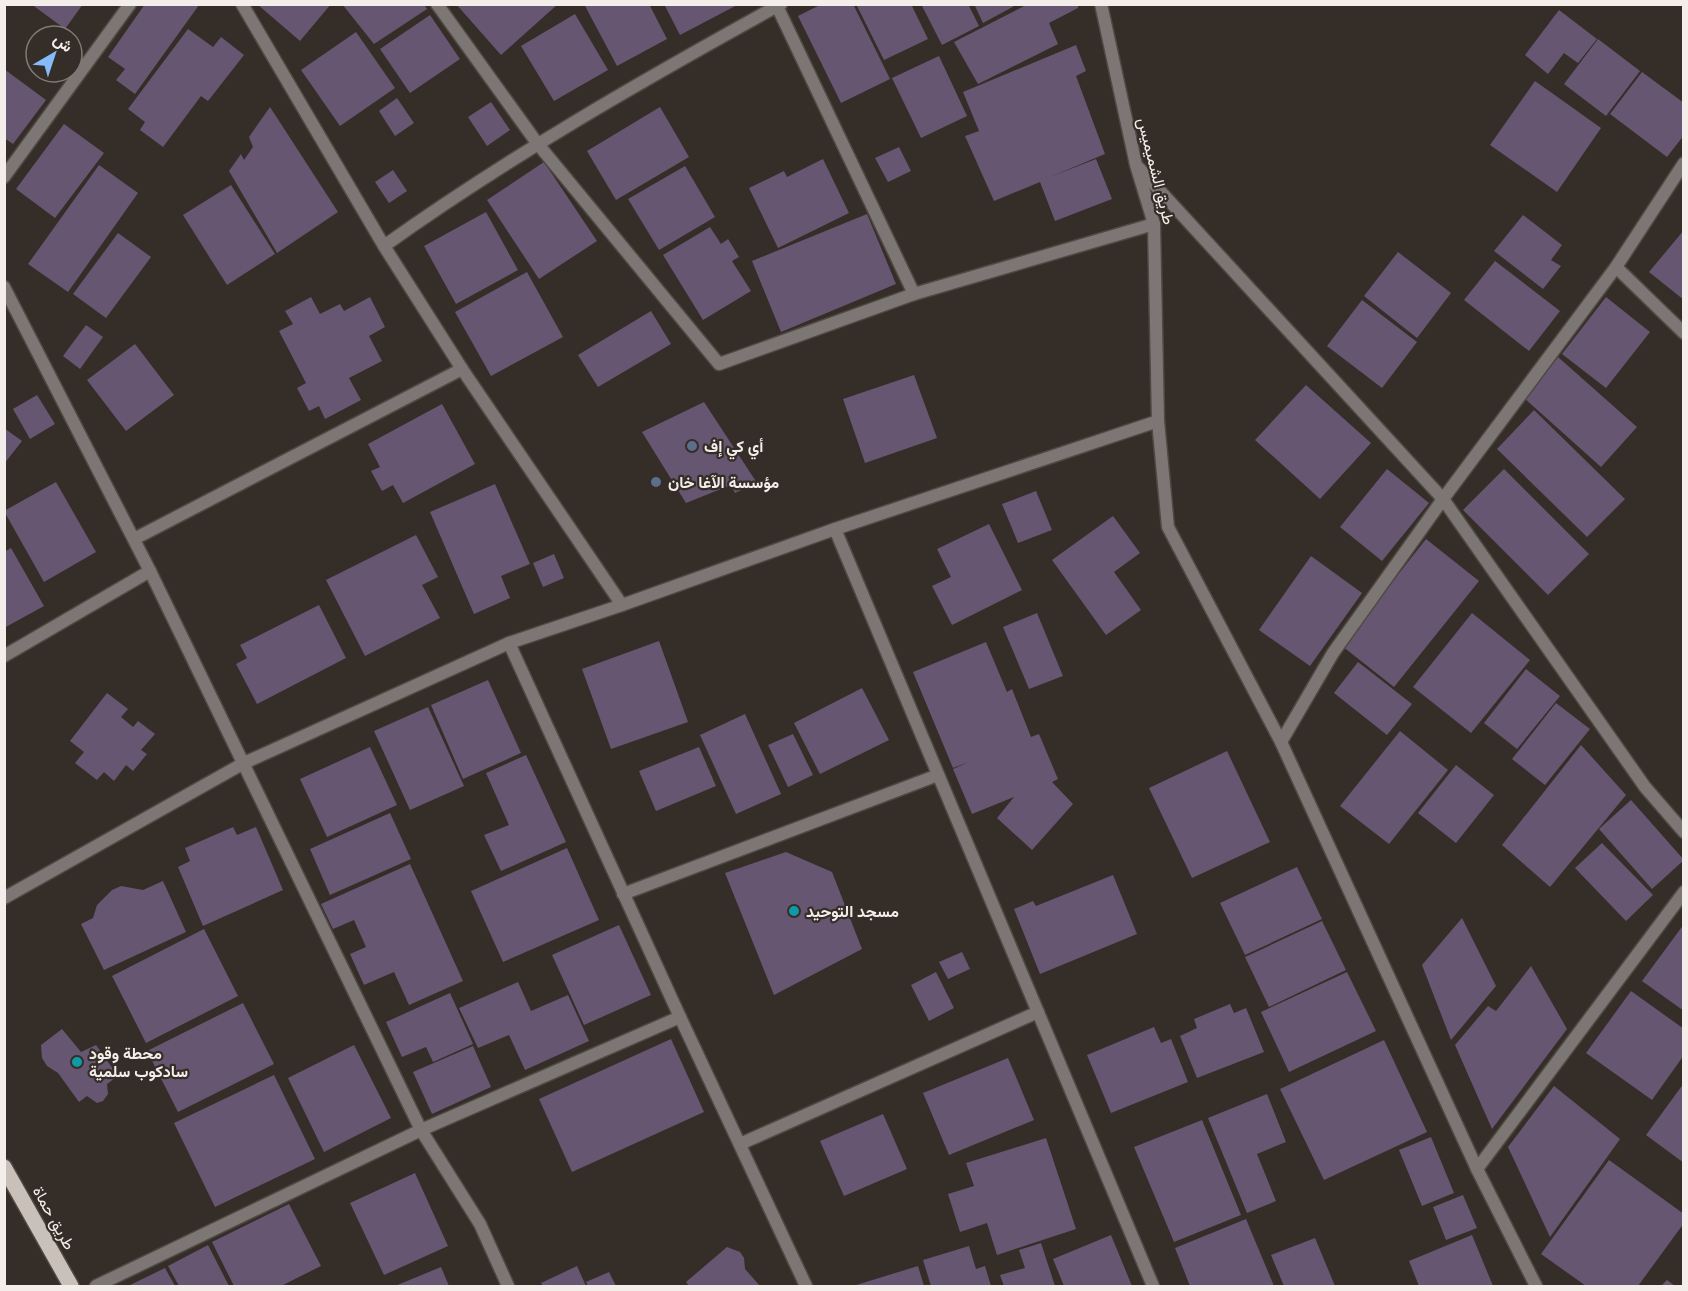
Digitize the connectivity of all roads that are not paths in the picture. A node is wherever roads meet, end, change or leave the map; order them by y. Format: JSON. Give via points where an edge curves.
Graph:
{"nodes":[{"id":1,"x":130,"y":4,"type":"edge"},
{"id":2,"x":242,"y":4,"type":"edge"},
{"id":3,"x":438,"y":4,"type":"edge"},
{"id":4,"x":1101,"y":4,"type":"edge"},
{"id":5,"x":778,"y":5,"type":"edge"},
{"id":6,"x":537,"y":143,"type":"junction"},
{"id":7,"x":1683,"y":163,"type":"edge"},
{"id":8,"x":1136,"y":165,"type":"junction"},
{"id":9,"x":4,"y":177,"type":"edge"},
{"id":10,"x":1154,"y":224,"type":"junction"},
{"id":11,"x":384,"y":246,"type":"junction"},
{"id":12,"x":1616,"y":267,"type":"junction"},
{"id":13,"x":4,"y":287,"type":"edge"},
{"id":14,"x":914,"y":294,"type":"junction"},
{"id":15,"x":1683,"y":333,"type":"edge"},
{"id":16,"x":462,"y":369,"type":"junction"},
{"id":17,"x":1158,"y":421,"type":"junction"},
{"id":18,"x":1443,"y":499,"type":"junction"},
{"id":19,"x":835,"y":529,"type":"junction"},
{"id":20,"x":134,"y":539,"type":"junction"},
{"id":21,"x":150,"y":571,"type":"junction"},
{"id":22,"x":622,"y":605,"type":"junction"},
{"id":23,"x":509,"y":643,"type":"junction"},
{"id":24,"x":4,"y":656,"type":"edge"},
{"id":25,"x":1281,"y":741,"type":"junction"},
{"id":26,"x":244,"y":763,"type":"junction"},
{"id":27,"x":938,"y":775,"type":"junction"},
{"id":28,"x":1683,"y":832,"type":"edge"},
{"id":29,"x":1683,"y":892,"type":"edge"},
{"id":30,"x":623,"y":894,"type":"junction"},
{"id":31,"x":4,"y":898,"type":"edge"},
{"id":32,"x":1038,"y":1012,"type":"junction"},
{"id":33,"x":680,"y":1017,"type":"junction"},
{"id":34,"x":421,"y":1130,"type":"junction"},
{"id":35,"x":740,"y":1144,"type":"junction"},
{"id":36,"x":4,"y":1167,"type":"edge"},
{"id":37,"x":1477,"y":1169,"type":"junction"},
{"id":38,"x":72,"y":1287,"type":"edge"},
{"id":39,"x":96,"y":1287,"type":"edge"},
{"id":40,"x":508,"y":1287,"type":"edge"},
{"id":41,"x":806,"y":1287,"type":"edge"},
{"id":42,"x":1153,"y":1287,"type":"edge"},
{"id":43,"x":1536,"y":1287,"type":"edge"}],
"edges":[{"from":1,"to":9,"type":"street"},
{"from":2,"to":11,"type":"street"},
{"from":3,"to":6,"type":"street"},
{"from":4,"to":8,"type":"street","name":"طريق الشميميس"},
{"from":5,"to":6,"type":"street"},
{"from":5,"to":14,"type":"street"},
{"from":6,"to":11,"type":"street"},
{"from":6,"to":14,"type":"street","via":[[719,364]]},
{"from":7,"to":12,"type":"street"},
{"from":8,"to":10,"type":"street","name":"طريق الشميميس"},
{"from":8,"to":18,"type":"street"},
{"from":10,"to":14,"type":"street"},
{"from":10,"to":17,"type":"street","name":"طريق الشميميس"},
{"from":11,"to":16,"type":"street"},
{"from":12,"to":15,"type":"street"},
{"from":12,"to":18,"type":"street"},
{"from":13,"to":20,"type":"street"},
{"from":16,"to":20,"type":"street"},
{"from":16,"to":22,"type":"street"},
{"from":17,"to":19,"type":"street"},
{"from":17,"to":25,"type":"street","name":"طريق الشميميس","via":[[1168,527]]},
{"from":18,"to":25,"type":"street","via":[[1333,653]]},
{"from":18,"to":28,"type":"street","via":[[1646,787]]},
{"from":19,"to":22,"type":"street"},
{"from":19,"to":27,"type":"street"},
{"from":20,"to":21,"type":"street"},
{"from":21,"to":24,"type":"street"},
{"from":21,"to":26,"type":"street"},
{"from":22,"to":23,"type":"street"},
{"from":23,"to":26,"type":"street"},
{"from":23,"to":30,"type":"street"},
{"from":25,"to":37,"type":"street","name":"طريق الشميميس"},
{"from":26,"to":31,"type":"street"},
{"from":26,"to":34,"type":"street"},
{"from":27,"to":30,"type":"street"},
{"from":27,"to":32,"type":"street"},
{"from":29,"to":37,"type":"street"},
{"from":30,"to":33,"type":"street"},
{"from":32,"to":35,"type":"street"},
{"from":32,"to":42,"type":"street"},
{"from":33,"to":34,"type":"street"},
{"from":33,"to":35,"type":"street"},
{"from":34,"to":39,"type":"street"},
{"from":34,"to":40,"type":"street","via":[[480,1224]]},
{"from":35,"to":41,"type":"street"},
{"from":36,"to":38,"type":"main road","name":"طريق حماة"},
{"from":37,"to":43,"type":"street","name":"طريق الشميميس"}]}
